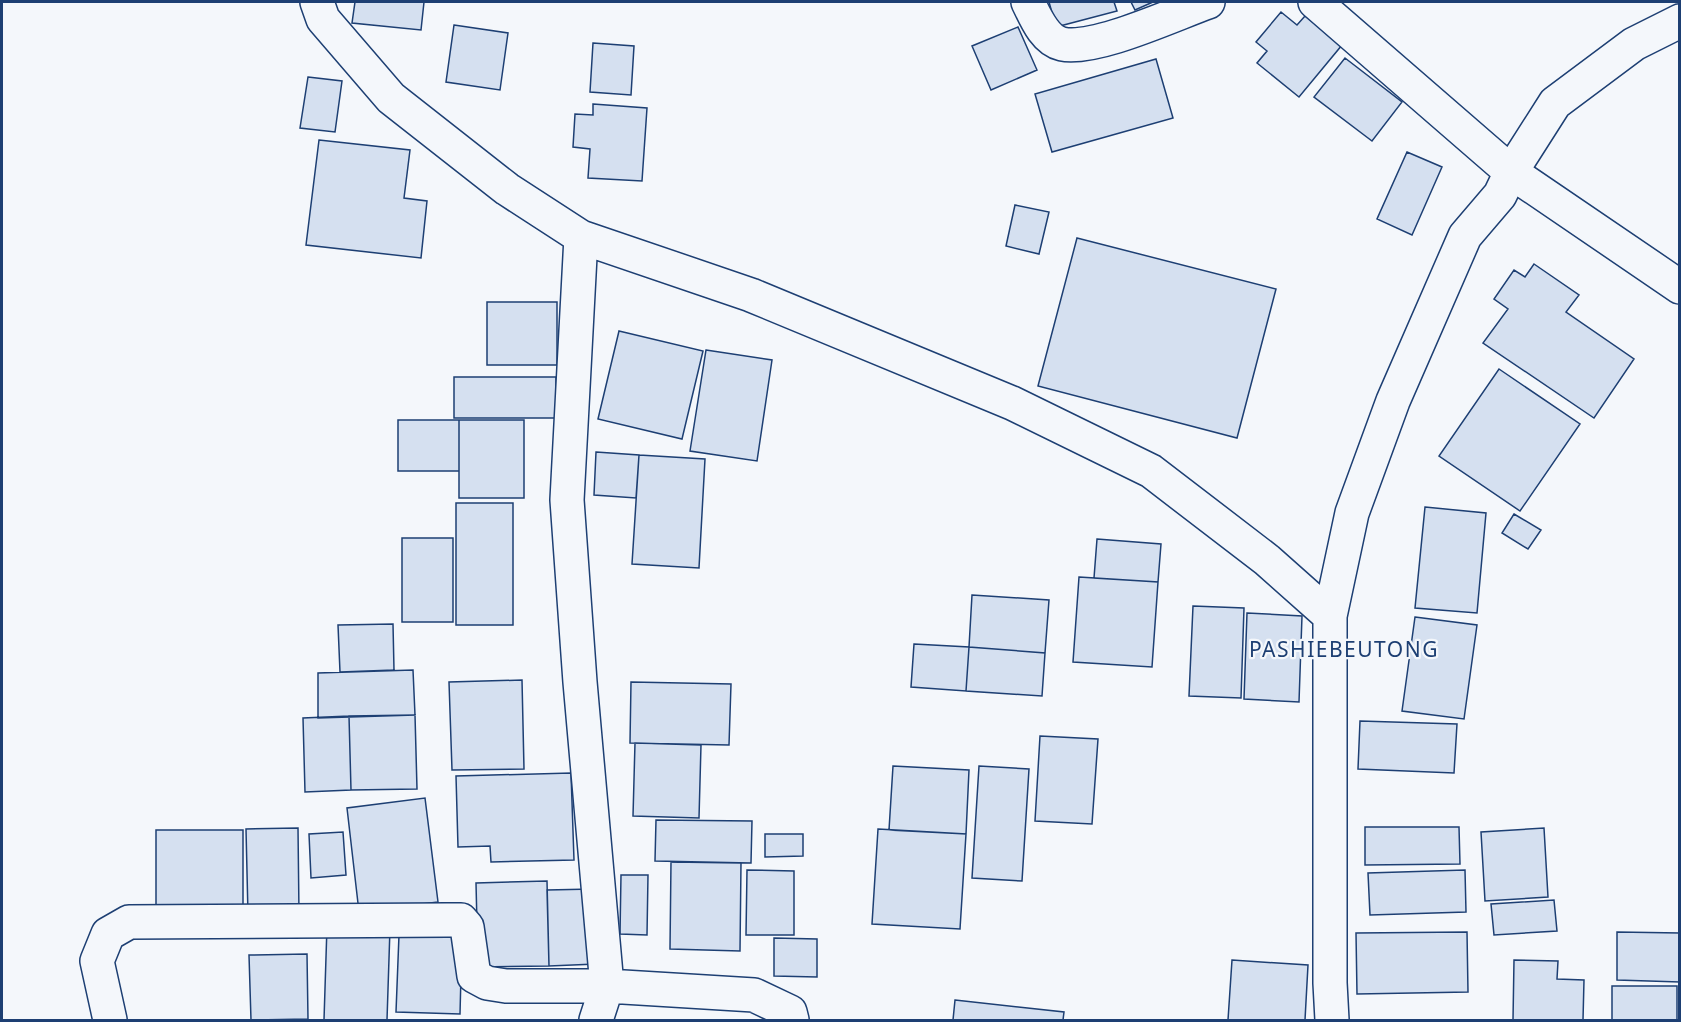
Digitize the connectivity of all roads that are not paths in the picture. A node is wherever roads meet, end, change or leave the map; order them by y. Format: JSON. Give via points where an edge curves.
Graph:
{"nodes":[{"id":1,"x":317,"y":2,"type":"edge"},
{"id":2,"x":1028,"y":2,"type":"edge"},
{"id":3,"x":1208,"y":2,"type":"edge"},
{"id":4,"x":1315,"y":2,"type":"edge"},
{"id":5,"x":1680,"y":21,"type":"edge"},
{"id":6,"x":1505,"y":184,"type":"junction"},
{"id":7,"x":581,"y":237,"type":"junction"},
{"id":8,"x":1680,"y":287,"type":"edge"},
{"id":9,"x":1330,"y":616,"type":"junction"},
{"id":10,"x":607,"y":986,"type":"junction"},
{"id":11,"x":110,"y":1020,"type":"edge"},
{"id":12,"x":596,"y":1020,"type":"edge"},
{"id":13,"x":792,"y":1020,"type":"edge"},
{"id":14,"x":1332,"y":1020,"type":"edge"}],
"edges":[{"from":1,"to":7,"type":"street","via":[[323,18],[391,98],[507,189]]},
{"from":2,"to":3,"type":"street","via":[[1041,28],[1060,44],[1097,43]]},
{"from":4,"to":6,"type":"street"},
{"from":5,"to":6,"type":"street","via":[[1634,44],[1555,103]]},
{"from":6,"to":8,"type":"street"},
{"from":6,"to":9,"type":"street","via":[[1465,236],[1393,401],[1352,513]]},
{"from":7,"to":9,"type":"street","via":[[751,295],[1012,403],[1151,471],[1267,560]]},
{"from":7,"to":10,"type":"street","via":[[567,500]]},
{"from":9,"to":14,"type":"street"},
{"from":10,"to":11,"type":"street","via":[[487,983],[474,976],[467,927],[461,920],[129,922],[108,934],[97,960]]},
{"from":10,"to":12,"type":"street"},
{"from":10,"to":13,"type":"street","via":[[754,994],[790,1012]]}]}
